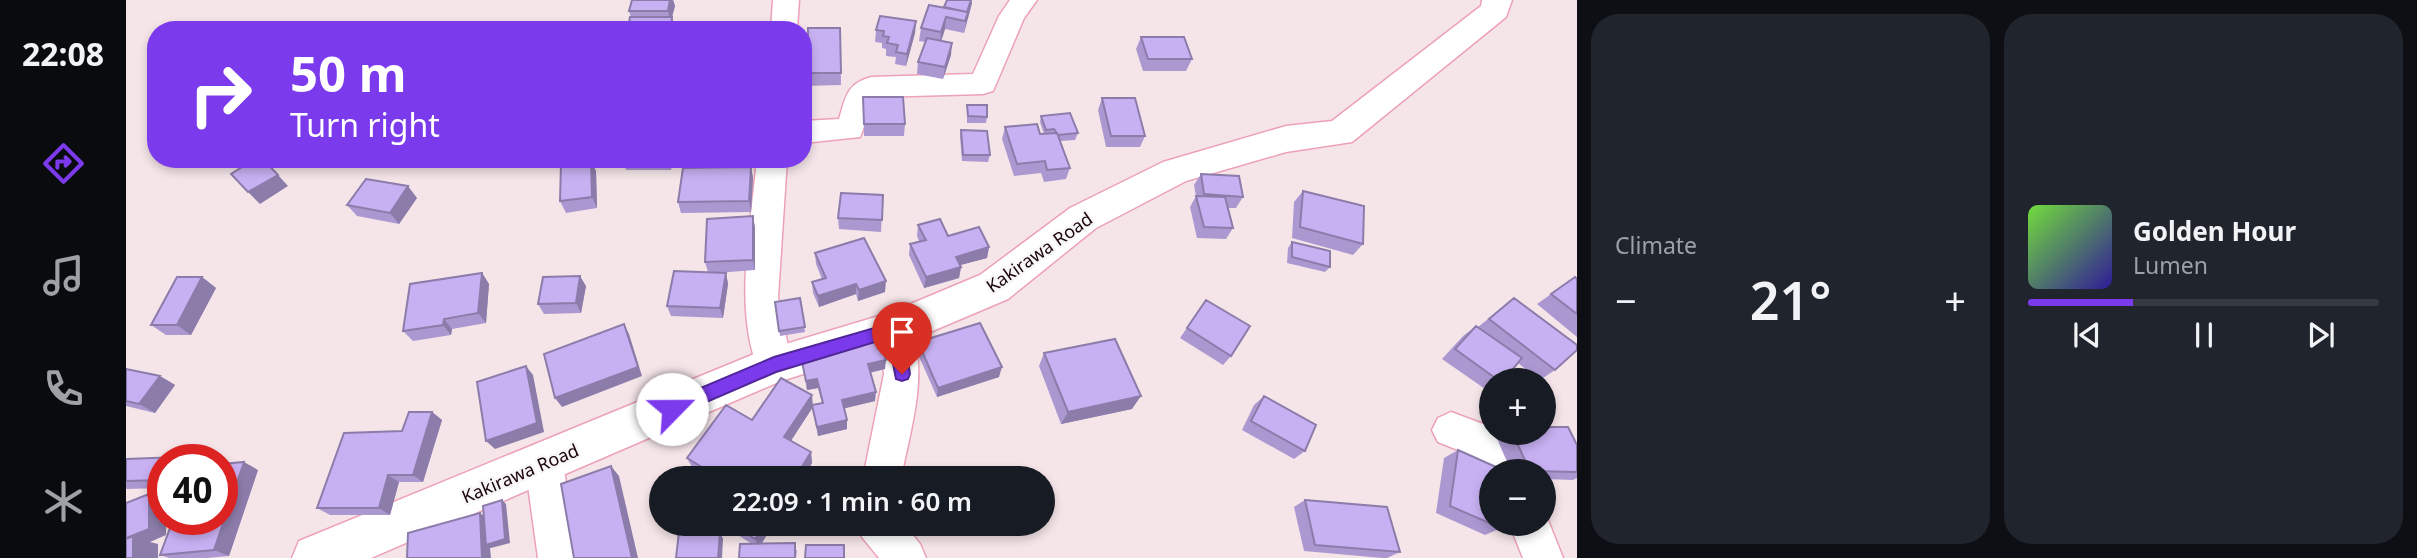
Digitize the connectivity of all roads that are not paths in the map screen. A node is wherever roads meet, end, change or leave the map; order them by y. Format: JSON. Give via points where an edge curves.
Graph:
{"nodes":[{"id":1,"x":786,"y":0,"type":"edge"},
{"id":2,"x":1024,"y":0,"type":"edge"},
{"id":3,"x":1497,"y":0,"type":"edge"},
{"id":4,"x":784,"y":21,"type":"edge"},
{"id":5,"x":812,"y":131,"type":"edge"},
{"id":6,"x":771,"y":168,"type":"edge"},
{"id":7,"x":895,"y":329,"type":"junction"},
{"id":8,"x":774,"y":365,"type":"junction"},
{"id":9,"x":1451,"y":430,"type":"dead end"},
{"id":10,"x":1497,"y":459,"type":"edge"},
{"id":11,"x":544,"y":464,"type":"junction"},
{"id":12,"x":884,"y":466,"type":"edge"},
{"id":13,"x":887,"y":536,"type":"edge"},
{"id":14,"x":1534,"y":536,"type":"edge"},
{"id":15,"x":316,"y":558,"type":"edge"},
{"id":16,"x":558,"y":558,"type":"edge"},
{"id":17,"x":906,"y":558,"type":"edge"},
{"id":18,"x":1543,"y":558,"type":"edge"}],
"edges":[{"from":1,"to":4,"type":"street"},
{"from":2,"to":5,"type":"street","via":[[1012,16],[983,84],[871,87],[862,92],[850,129]]},
{"from":3,"to":7,"type":"street","name":"Kakirawa Road","via":[[1495,10],[1340,133],[1286,139],[1175,171],[1083,218],[994,287]]},
{"from":6,"to":8,"type":"street","via":[[761,297]]},
{"from":7,"to":8,"type":"street","name":"Kakirawa Road"},
{"from":7,"to":12,"type":"street","via":[[902,374]]},
{"from":8,"to":11,"type":"street","name":"Kakirawa Road"},
{"from":9,"to":10,"type":"street","via":[[1486,443]]},
{"from":11,"to":15,"type":"street","name":"Kakirawa Road"},
{"from":11,"to":16,"type":"street"},
{"from":13,"to":17,"type":"street"},
{"from":14,"to":18,"type":"street"}]}
